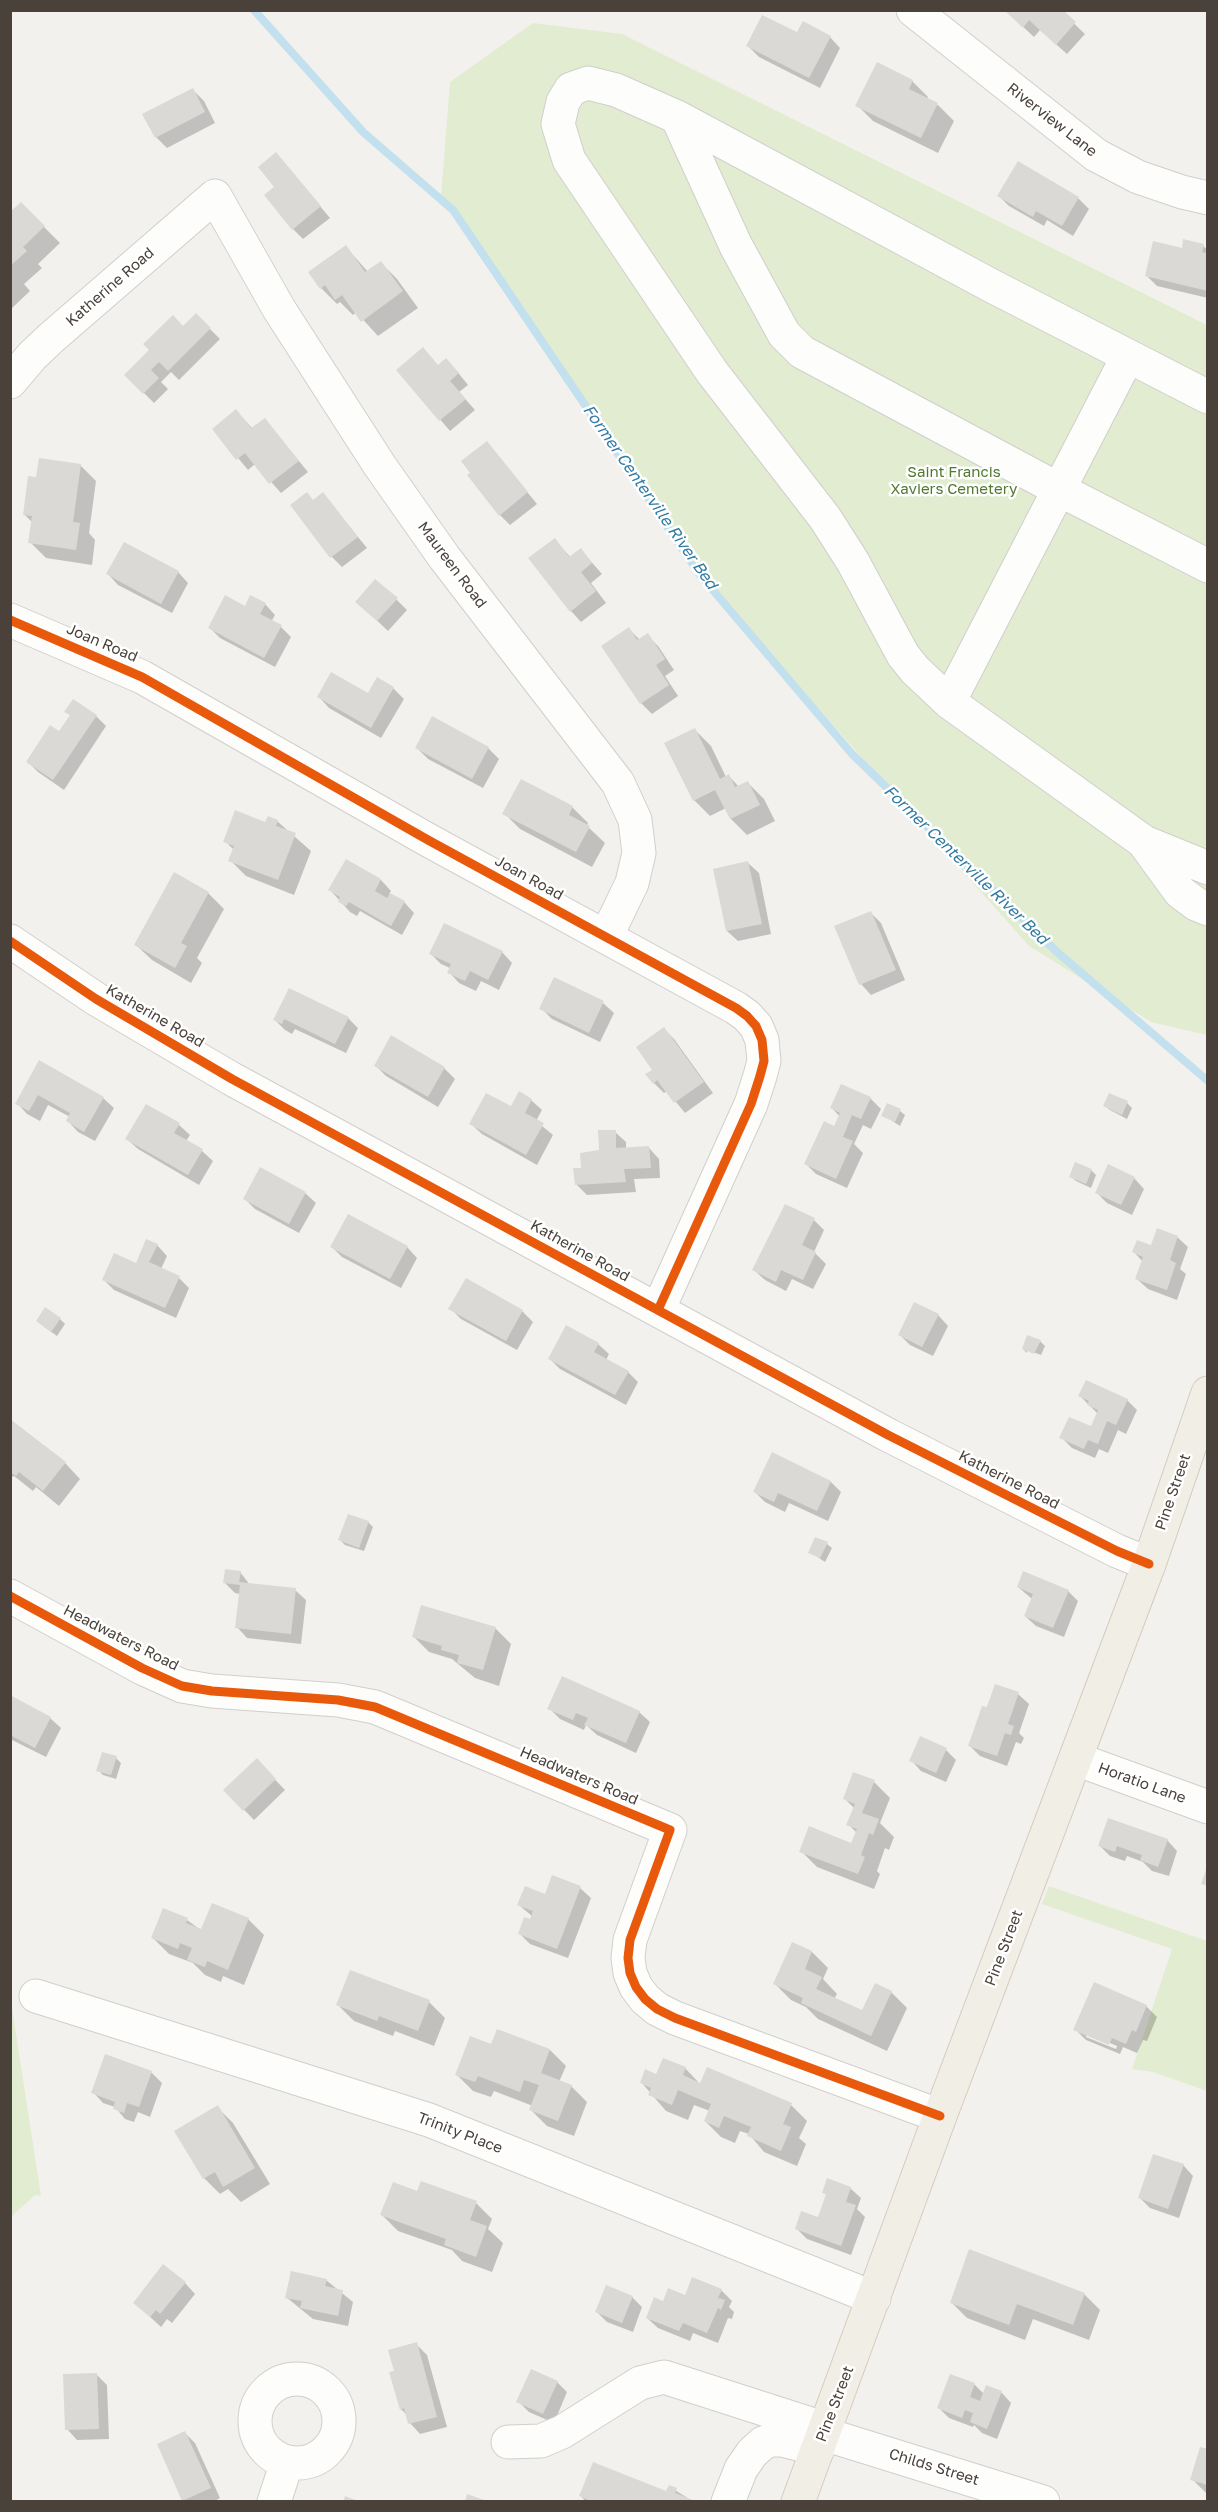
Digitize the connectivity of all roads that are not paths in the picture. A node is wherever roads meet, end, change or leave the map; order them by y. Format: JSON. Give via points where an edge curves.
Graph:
{"nodes":[{"id":1,"x":913,"y":10,"type":"edge"},
{"id":2,"x":676,"y":117,"type":"junction"},
{"id":3,"x":215,"y":196,"type":"joint"},
{"id":4,"x":1208,"y":198,"type":"edge"},
{"id":5,"x":1128,"y":356,"type":"junction"},
{"id":6,"x":10,"y":382,"type":"edge"},
{"id":7,"x":1208,"y":397,"type":"edge"},
{"id":8,"x":1058,"y":489,"type":"junction"},
{"id":9,"x":1208,"y":566,"type":"edge"},
{"id":10,"x":10,"y":620,"type":"edge"},
{"id":11,"x":949,"y":702,"type":"junction"},
{"id":12,"x":1144,"y":842,"type":"junction"},
{"id":13,"x":1208,"y":868,"type":"edge"},
{"id":14,"x":1208,"y":909,"type":"edge"},
{"id":15,"x":606,"y":937,"type":"junction"},
{"id":16,"x":10,"y":941,"type":"edge"},
{"id":17,"x":658,"y":1310,"type":"junction"},
{"id":18,"x":1208,"y":1394,"type":"edge"},
{"id":19,"x":1149,"y":1564,"type":"junction"},
{"id":20,"x":10,"y":1596,"type":"edge"},
{"id":21,"x":1076,"y":1759,"type":"junction"},
{"id":22,"x":1208,"y":1807,"type":"edge"},
{"id":23,"x":36,"y":1996,"type":"dead end"},
{"id":24,"x":940,"y":2116,"type":"junction"},
{"id":25,"x":874,"y":2298,"type":"junction"},
{"id":26,"x":823,"y":2437,"type":"junction"},
{"id":27,"x":508,"y":2442,"type":"dead end"},
{"id":28,"x":287,"y":2462,"type":"dead end"},
{"id":29,"x":274,"y":2502,"type":"edge"},
{"id":30,"x":728,"y":2502,"type":"edge"},
{"id":31,"x":798,"y":2502,"type":"edge"},
{"id":32,"x":1043,"y":2502,"type":"edge"}],
"edges":[{"from":1,"to":4,"type":"street","name":"Riverview Lane","via":[[1096,155],[1149,181]]},
{"from":2,"to":5,"type":"street"},
{"from":2,"to":8,"type":"street","via":[[736,246],[784,334],[802,352]]},
{"from":2,"to":11,"type":"street","via":[[616,90],[588,83],[571,89],[558,124],[569,160],[657,293],[712,372],[825,518],[903,655]]},
{"from":3,"to":6,"type":"street","name":"Katherine Road","via":[[51,338]]},
{"from":3,"to":15,"type":"street","name":"Maureen Road","via":[[279,309],[380,466],[444,557],[618,783],[635,820],[639,853],[632,883]]},
{"from":5,"to":7,"type":"street"},
{"from":5,"to":8,"type":"street"},
{"from":8,"to":9,"type":"street"},
{"from":8,"to":11,"type":"street"},
{"from":10,"to":15,"type":"street","name":"Joan Road","via":[[142,677]]},
{"from":11,"to":12,"type":"street"},
{"from":12,"to":13,"type":"street"},
{"from":12,"to":14,"type":"street","via":[[1180,892]]},
{"from":15,"to":17,"type":"street","name":"Joan Road","via":[[736,1008],[756,1026],[762,1040],[764,1061],[753,1096]]},
{"from":16,"to":17,"type":"street","name":"Katherine Road","via":[[96,999],[232,1079]]},
{"from":17,"to":19,"type":"street","name":"Katherine Road","via":[[888,1436]]},
{"from":18,"to":19,"type":"main road","name":"Pine Street"},
{"from":19,"to":21,"type":"main road","name":"Pine Street"},
{"from":20,"to":24,"type":"street","name":"Headwaters Road","via":[[182,1686],[375,1707],[670,1830],[630,1940],[630,1973],[645,1999],[675,2018]]},
{"from":21,"to":22,"type":"street","name":"Horatio Lane"},
{"from":21,"to":24,"type":"main road","name":"Pine Street"},
{"from":23,"to":25,"type":"street","name":"Trinity Place","via":[[429,2120]]},
{"from":24,"to":25,"type":"main road","name":"Pine Street"},
{"from":25,"to":26,"type":"main road","name":"Pine Street"},
{"from":26,"to":27,"type":"street","via":[[664,2377],[640,2383],[552,2437]]},
{"from":26,"to":30,"type":"street","via":[[763,2443],[741,2469]]},
{"from":26,"to":31,"type":"main road","name":"Pine Street"},
{"from":26,"to":32,"type":"street","name":"Childs Street"},
{"from":28,"to":29,"type":"street"}]}
